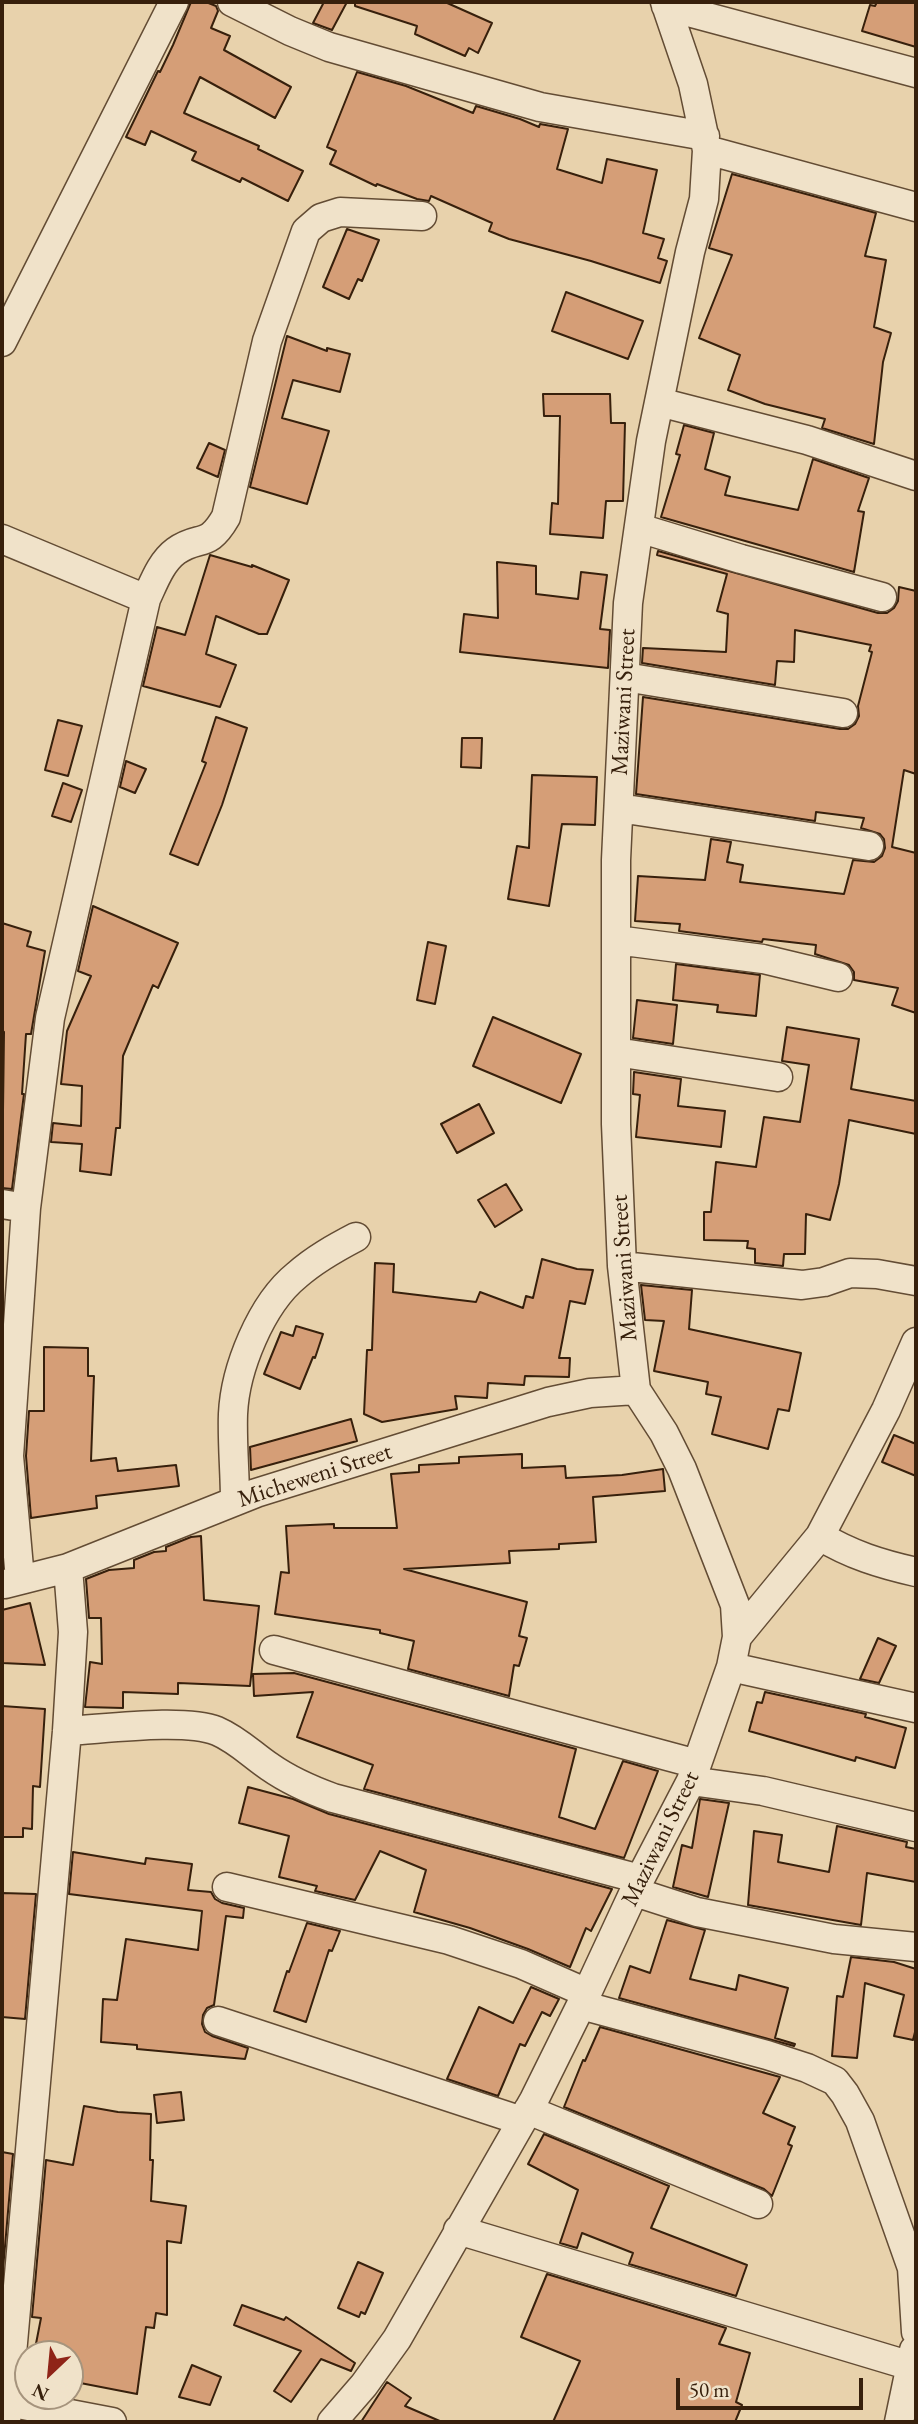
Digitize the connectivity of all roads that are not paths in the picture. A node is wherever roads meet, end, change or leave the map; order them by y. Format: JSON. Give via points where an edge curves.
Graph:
{"nodes":[{"id":1,"x":174,"y":2,"type":"edge"},
{"id":2,"x":232,"y":2,"type":"edge"},
{"id":3,"x":666,"y":4,"type":"edge"},
{"id":4,"x":916,"y":74,"type":"edge"},
{"id":5,"x":706,"y":143,"type":"junction"},
{"id":6,"x":916,"y":207,"type":"edge"},
{"id":7,"x":422,"y":216,"type":"dead end"},
{"id":8,"x":2,"y":342,"type":"edge"},
{"id":9,"x":659,"y":402,"type":"junction"},
{"id":10,"x":916,"y":475,"type":"edge"},
{"id":11,"x":639,"y":528,"type":"junction"},
{"id":12,"x":2,"y":539,"type":"edge"},
{"id":13,"x":882,"y":597,"type":"dead end"},
{"id":14,"x":146,"y":599,"type":"junction"},
{"id":15,"x":625,"y":677,"type":"junction"},
{"id":16,"x":843,"y":713,"type":"dead end"},
{"id":17,"x":619,"y":807,"type":"junction"},
{"id":18,"x":869,"y":846,"type":"dead end"},
{"id":19,"x":616,"y":940,"type":"junction"},
{"id":20,"x":838,"y":976,"type":"dead end"},
{"id":21,"x":616,"y":1052,"type":"junction"},
{"id":22,"x":778,"y":1076,"type":"dead end"},
{"id":23,"x":14,"y":1206,"type":"edge"},
{"id":24,"x":356,"y":1237,"type":"dead end"},
{"id":25,"x":622,"y":1266,"type":"junction"},
{"id":26,"x":916,"y":1281,"type":"edge"},
{"id":27,"x":916,"y":1345,"type":"edge"},
{"id":28,"x":636,"y":1390,"type":"junction"},
{"id":29,"x":6,"y":1455,"type":"edge"},
{"id":30,"x":235,"y":1501,"type":"junction"},
{"id":31,"x":820,"y":1536,"type":"junction"},
{"id":32,"x":68,"y":1568,"type":"junction"},
{"id":33,"x":916,"y":1572,"type":"edge"},
{"id":34,"x":11,"y":1582,"type":"edge"},
{"id":35,"x":737,"y":1637,"type":"junction"},
{"id":36,"x":274,"y":1650,"type":"dead end"},
{"id":37,"x":731,"y":1667,"type":"junction"},
{"id":38,"x":916,"y":1707,"type":"edge"},
{"id":39,"x":67,"y":1731,"type":"junction"},
{"id":40,"x":694,"y":1772,"type":"junction"},
{"id":41,"x":916,"y":1827,"type":"edge"},
{"id":42,"x":638,"y":1886,"type":"junction"},
{"id":43,"x":227,"y":1887,"type":"dead end"},
{"id":44,"x":916,"y":1947,"type":"edge"},
{"id":45,"x":584,"y":1999,"type":"junction"},
{"id":46,"x":218,"y":2021,"type":"dead end"},
{"id":47,"x":525,"y":2115,"type":"junction"},
{"id":48,"x":758,"y":2204,"type":"dead end"},
{"id":49,"x":458,"y":2230,"type":"junction"},
{"id":50,"x":916,"y":2332,"type":"edge"},
{"id":51,"x":914,"y":2353,"type":"edge"},
{"id":52,"x":5,"y":2408,"type":"edge"},
{"id":53,"x":112,"y":2422,"type":"edge"},
{"id":54,"x":332,"y":2422,"type":"edge"},
{"id":55,"x":899,"y":2422,"type":"edge"}],
"edges":[{"from":1,"to":8,"type":"street"},
{"from":2,"to":5,"type":"street","via":[[328,47],[540,107]]},
{"from":3,"to":4,"type":"street"},
{"from":3,"to":5,"type":"street","name":"Maziwani Street"},
{"from":5,"to":6,"type":"street"},
{"from":5,"to":9,"type":"street","name":"Maziwani Street","via":[[704,199]]},
{"from":7,"to":14,"type":"street","via":[[340,212],[321,218],[306,231],[267,341],[226,517],[207,540],[185,546],[167,560]]},
{"from":9,"to":10,"type":"street","via":[[807,440]]},
{"from":9,"to":11,"type":"street","name":"Maziwani Street"},
{"from":11,"to":13,"type":"street"},
{"from":11,"to":15,"type":"street","name":"Maziwani Street","via":[[628,603]]},
{"from":12,"to":14,"type":"street"},
{"from":14,"to":23,"type":"street","via":[[50,1018]]},
{"from":15,"to":16,"type":"street"},
{"from":15,"to":17,"type":"street","name":"Maziwani Street"},
{"from":17,"to":18,"type":"street"},
{"from":17,"to":19,"type":"street","name":"Maziwani Street"},
{"from":19,"to":20,"type":"street","via":[[763,959]]},
{"from":19,"to":21,"type":"street","name":"Maziwani Street"},
{"from":21,"to":22,"type":"street"},
{"from":21,"to":25,"type":"street","name":"Maziwani Street"},
{"from":23,"to":29,"type":"street"},
{"from":24,"to":30,"type":"street","via":[[294,1276],[253,1338],[233,1413]]},
{"from":25,"to":26,"type":"street","via":[[802,1285],[850,1273]]},
{"from":25,"to":28,"type":"street","name":"Maziwani Street"},
{"from":27,"to":31,"type":"street"},
{"from":28,"to":30,"type":"street","name":"Micheweni Street","via":[[548,1402]]},
{"from":28,"to":35,"type":"street","name":"Maziwani Street","via":[[682,1469],[735,1605]]},
{"from":29,"to":34,"type":"street"},
{"from":30,"to":32,"type":"street","name":"Micheweni Street"},
{"from":31,"to":33,"type":"street","via":[[874,1562]]},
{"from":31,"to":35,"type":"street"},
{"from":32,"to":34,"type":"street","name":"Micheweni Street"},
{"from":32,"to":39,"type":"street","via":[[74,1632]]},
{"from":35,"to":37,"type":"street","name":"Maziwani Street"},
{"from":36,"to":40,"type":"street"},
{"from":37,"to":38,"type":"street"},
{"from":37,"to":40,"type":"street","name":"Maziwani Street"},
{"from":39,"to":42,"type":"street","via":[[181,1725],[214,1730],[308,1789]]},
{"from":39,"to":52,"type":"street"},
{"from":40,"to":41,"type":"street"},
{"from":40,"to":42,"type":"street","name":"Maziwani Street"},
{"from":42,"to":44,"type":"street","via":[[697,1912],[834,1939]]},
{"from":42,"to":45,"type":"street","name":"Maziwani Street"},
{"from":43,"to":45,"type":"street","via":[[449,1940],[521,1964]]},
{"from":45,"to":47,"type":"street","name":"Maziwani Street"},
{"from":45,"to":50,"type":"street","via":[[807,2067],[835,2081],[860,2121],[912,2268]]},
{"from":46,"to":47,"type":"street"},
{"from":47,"to":48,"type":"street"},
{"from":47,"to":49,"type":"street","name":"Maziwani Street"},
{"from":49,"to":51,"type":"street"},
{"from":49,"to":54,"type":"street","name":"Maziwani Street","via":[[397,2339]]},
{"from":51,"to":55,"type":"street"},
{"from":52,"to":53,"type":"street"}]}
